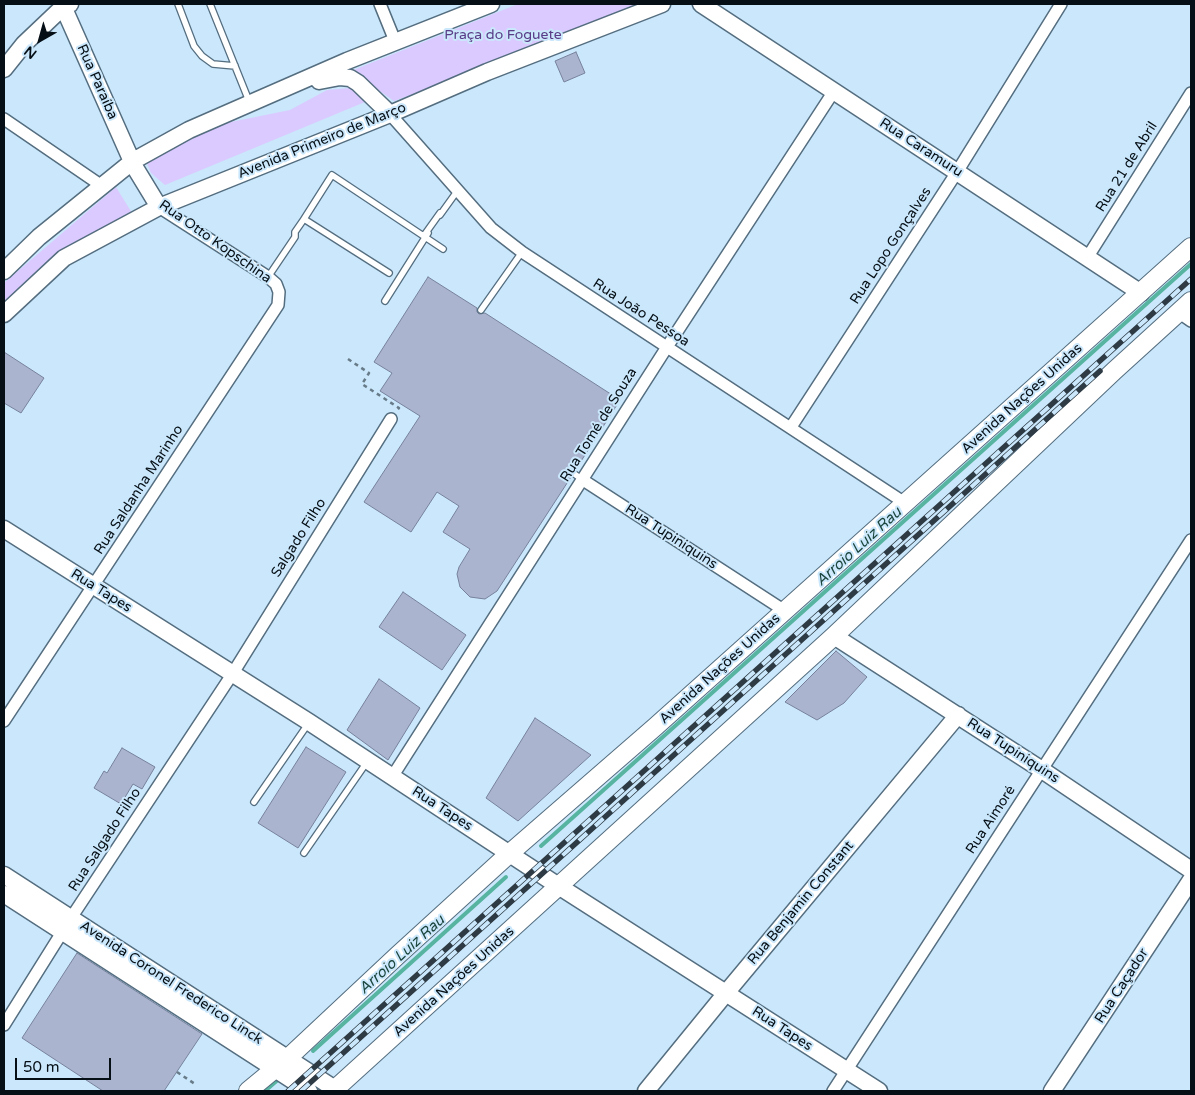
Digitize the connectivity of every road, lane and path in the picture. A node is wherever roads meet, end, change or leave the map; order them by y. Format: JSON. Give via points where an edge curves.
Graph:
{"nodes":[{"id":1,"x":178,"y":4,"type":"edge"},
{"id":2,"x":210,"y":4,"type":"edge"},
{"id":3,"x":380,"y":4,"type":"edge"},
{"id":4,"x":491,"y":4,"type":"edge"},
{"id":5,"x":662,"y":4,"type":"edge"},
{"id":6,"x":701,"y":4,"type":"edge"},
{"id":7,"x":1061,"y":4,"type":"edge"},
{"id":8,"x":65,"y":5,"type":"edge"},
{"id":9,"x":395,"y":41,"type":"junction"},
{"id":10,"x":235,"y":66,"type":"junction"},
{"id":11,"x":4,"y":69,"type":"edge"},
{"id":12,"x":834,"y":91,"type":"junction"},
{"id":13,"x":1191,"y":93,"type":"edge"},
{"id":14,"x":252,"y":102,"type":"junction"},
{"id":15,"x":390,"y":114,"type":"junction"},
{"id":16,"x":4,"y":119,"type":"edge"},
{"id":17,"x":133,"y":161,"type":"junction"},
{"id":18,"x":957,"y":172,"type":"junction"},
{"id":19,"x":102,"y":186,"type":"junction"},
{"id":20,"x":458,"y":190,"type":"junction"},
{"id":21,"x":159,"y":207,"type":"junction"},
{"id":22,"x":304,"y":219,"type":"junction"},
{"id":23,"x":423,"y":236,"type":"junction"},
{"id":24,"x":1191,"y":247,"type":"edge"},
{"id":25,"x":443,"y":249,"type":"dead end"},
{"id":26,"x":522,"y":252,"type":"junction"},
{"id":27,"x":1087,"y":258,"type":"junction"},
{"id":28,"x":4,"y":271,"type":"edge"},
{"id":29,"x":389,"y":273,"type":"dead end"},
{"id":30,"x":268,"y":277,"type":"junction"},
{"id":31,"x":1141,"y":293,"type":"junction"},
{"id":32,"x":280,"y":298,"type":"joint"},
{"id":33,"x":385,"y":300,"type":"dead end"},
{"id":34,"x":481,"y":310,"type":"dead end"},
{"id":35,"x":1187,"y":312,"type":"edge"},
{"id":36,"x":4,"y":314,"type":"edge"},
{"id":37,"x":667,"y":347,"type":"junction"},
{"id":38,"x":348,"y":359,"type":"dead end"},
{"id":39,"x":391,"y":419,"type":"joint"},
{"id":40,"x":791,"y":427,"type":"junction"},
{"id":41,"x":578,"y":477,"type":"junction"},
{"id":42,"x":905,"y":502,"type":"junction"},
{"id":43,"x":4,"y":529,"type":"edge"},
{"id":44,"x":1191,"y":540,"type":"edge"},
{"id":45,"x":93,"y":587,"type":"junction"},
{"id":46,"x":785,"y":611,"type":"junction"},
{"id":47,"x":834,"y":636,"type":"junction"},
{"id":48,"x":233,"y":673,"type":"junction"},
{"id":49,"x":958,"y":715,"type":"junction"},
{"id":50,"x":4,"y":721,"type":"edge"},
{"id":51,"x":309,"y":722,"type":"junction"},
{"id":52,"x":368,"y":760,"type":"junction"},
{"id":53,"x":1042,"y":770,"type":"junction"},
{"id":54,"x":392,"y":776,"type":"junction"},
{"id":55,"x":254,"y":802,"type":"dead end"},
{"id":56,"x":304,"y":853,"type":"dead end"},
{"id":57,"x":510,"y":853,"type":"junction"},
{"id":58,"x":1191,"y":870,"type":"edge"},
{"id":59,"x":4,"y":875,"type":"edge"},
{"id":60,"x":1191,"y":880,"type":"edge"},
{"id":61,"x":560,"y":887,"type":"junction"},
{"id":62,"x":4,"y":894,"type":"edge"},
{"id":63,"x":67,"y":925,"type":"junction"},
{"id":64,"x":141,"y":972,"type":"junction"},
{"id":65,"x":726,"y":993,"type":"junction"},
{"id":66,"x":4,"y":1024,"type":"edge"},
{"id":67,"x":282,"y":1063,"type":"junction"},
{"id":68,"x":846,"y":1070,"type":"junction"},
{"id":69,"x":177,"y":1072,"type":"dead end"},
{"id":70,"x":195,"y":1084,"type":"dead end"},
{"id":71,"x":248,"y":1091,"type":"edge"},
{"id":72,"x":309,"y":1091,"type":"edge"},
{"id":73,"x":336,"y":1091,"type":"edge"},
{"id":74,"x":646,"y":1091,"type":"edge"},
{"id":75,"x":833,"y":1091,"type":"edge"},
{"id":76,"x":879,"y":1091,"type":"edge"},
{"id":77,"x":1052,"y":1091,"type":"edge"}],
"edges":[{"from":1,"to":10,"type":"lane","via":[[194,46],[202,56],[213,64]]},
{"from":2,"to":10,"type":"lane"},
{"from":3,"to":9,"type":"street"},
{"from":4,"to":9,"type":"street"},
{"from":5,"to":15,"type":"street","name":"Avenida Primeiro de Março","via":[[487,72]]},
{"from":6,"to":12,"type":"street","name":"Rua Caramuru"},
{"from":7,"to":18,"type":"street","name":"Rua Lopo Gonçalves"},
{"from":8,"to":11,"type":"street","via":[[24,44]]},
{"from":8,"to":17,"type":"street","name":"Rua Paraíba"},
{"from":9,"to":14,"type":"street"},
{"from":10,"to":14,"type":"lane"},
{"from":12,"to":18,"type":"street","name":"Rua Caramuru"},
{"from":12,"to":37,"type":"street","name":"Rua Tomé de Souza"},
{"from":13,"to":27,"type":"street","name":"Rua 21 de Abril"},
{"from":14,"to":15,"type":"street","via":[[340,76],[358,84]]},
{"from":14,"to":17,"type":"street","via":[[189,130]]},
{"from":15,"to":20,"type":"street","name":"Rua João Pessoa"},
{"from":15,"to":21,"type":"street","name":"Avenida Primeiro de Março"},
{"from":16,"to":19,"type":"street"},
{"from":17,"to":19,"type":"street"},
{"from":17,"to":21,"type":"street","name":"Rua Otto Kopschina"},
{"from":18,"to":27,"type":"street","name":"Rua Caramuru"},
{"from":18,"to":40,"type":"street","name":"Rua Lopo Gonçalves"},
{"from":19,"to":28,"type":"street","via":[[39,237]]},
{"from":20,"to":23,"type":"lane"},
{"from":20,"to":26,"type":"street","name":"Rua João Pessoa","via":[[492,228]]},
{"from":21,"to":30,"type":"street","name":"Rua Otto Kopschina"},
{"from":21,"to":36,"type":"street","name":"Avenida Primeiro de Março","via":[[64,258]]},
{"from":22,"to":23,"type":"lane","via":[[332,175]]},
{"from":22,"to":29,"type":"lane"},
{"from":22,"to":30,"type":"lane"},
{"from":23,"to":25,"type":"lane"},
{"from":23,"to":33,"type":"lane"},
{"from":24,"to":31,"type":"main road","name":"Avenida Nações Unidas"},
{"from":26,"to":34,"type":"lane"},
{"from":26,"to":37,"type":"street","name":"Rua João Pessoa"},
{"from":27,"to":31,"type":"street","name":"Rua Caramuru"},
{"from":30,"to":32,"type":"street","name":"Rua Otto Kopschina","via":[[276,284]]},
{"from":31,"to":42,"type":"main road","name":"Avenida Nações Unidas"},
{"from":32,"to":45,"type":"street","name":"Rua Saldanha Marinho"},
{"from":35,"to":47,"type":"main road","name":"Avenida Nações Unidas","via":[[1114,371]]},
{"from":37,"to":40,"type":"street","name":"Rua João Pessoa"},
{"from":37,"to":41,"type":"street","name":"Rua Tomé de Souza"},
{"from":38,"to":39,"type":"path","via":[[369,373],[362,384],[399,408]]},
{"from":39,"to":48,"type":"street","name":"Salgado Filho"},
{"from":40,"to":42,"type":"street","name":"Rua João Pessoa"},
{"from":41,"to":46,"type":"street","name":"Rua Tupiniquins"},
{"from":41,"to":54,"type":"street","name":"Rua Tomé de Souza"},
{"from":42,"to":46,"type":"main road","name":"Avenida Nações Unidas"},
{"from":43,"to":45,"type":"street","name":"Rua Tapes"},
{"from":44,"to":53,"type":"street","name":"Rua Aimoré"},
{"from":45,"to":48,"type":"street","name":"Rua Tapes"},
{"from":45,"to":50,"type":"street","name":"Rua Saldanha Marinho"},
{"from":46,"to":57,"type":"main road","name":"Avenida Nações Unidas"},
{"from":47,"to":49,"type":"street","name":"Rua Tupiniquins"},
{"from":47,"to":61,"type":"main road","name":"Avenida Nações Unidas"},
{"from":48,"to":51,"type":"street","name":"Rua Tapes"},
{"from":48,"to":63,"type":"street","name":"Rua Salgado Filho"},
{"from":49,"to":53,"type":"street","name":"Rua Tupiniquins"},
{"from":49,"to":65,"type":"street","name":"Rua Benjamin Constant"},
{"from":51,"to":52,"type":"street","name":"Rua Tapes"},
{"from":51,"to":55,"type":"lane"},
{"from":52,"to":54,"type":"street","name":"Rua Tapes"},
{"from":52,"to":56,"type":"lane"},
{"from":53,"to":58,"type":"street","name":"Rua Tupiniquins"},
{"from":53,"to":68,"type":"street","name":"Rua Aimoré"},
{"from":54,"to":57,"type":"street","name":"Rua Tapes"},
{"from":57,"to":61,"type":"street","name":"Rua Tapes"},
{"from":57,"to":67,"type":"main road","name":"Avenida Nações Unidas"},
{"from":59,"to":63,"type":"street","name":"Avenida Coronel Frederico Linck"},
{"from":60,"to":77,"type":"street","name":"Rua Caçador"},
{"from":61,"to":65,"type":"street","name":"Rua Tapes"},
{"from":61,"to":73,"type":"main road","name":"Avenida Nações Unidas"},
{"from":62,"to":63,"type":"street","name":"Avenida Coronel Frederico Linck"},
{"from":63,"to":64,"type":"street","name":"Avenida Coronel Frederico Linck"},
{"from":63,"to":66,"type":"street","name":"Rua Salgado Filho"},
{"from":64,"to":67,"type":"street","name":"Avenida Coronel Frederico Linck"},
{"from":64,"to":67,"type":"street","name":"Avenida Coronel Frederico Linck","via":[[225,1042]]},
{"from":65,"to":68,"type":"street","name":"Rua Tapes"},
{"from":65,"to":74,"type":"street","name":"Rua Benjamin Constant"},
{"from":67,"to":71,"type":"main road","name":"Avenida Nações Unidas"},
{"from":67,"to":72,"type":"street","name":"Avenida Coronel Frederico Linck"},
{"from":67,"to":73,"type":"street","name":"Avenida Coronel Frederico Linck"},
{"from":68,"to":75,"type":"street","name":"Rua Aimoré"},
{"from":68,"to":76,"type":"street","name":"Rua Tapes"},
{"from":69,"to":70,"type":"path"}]}
